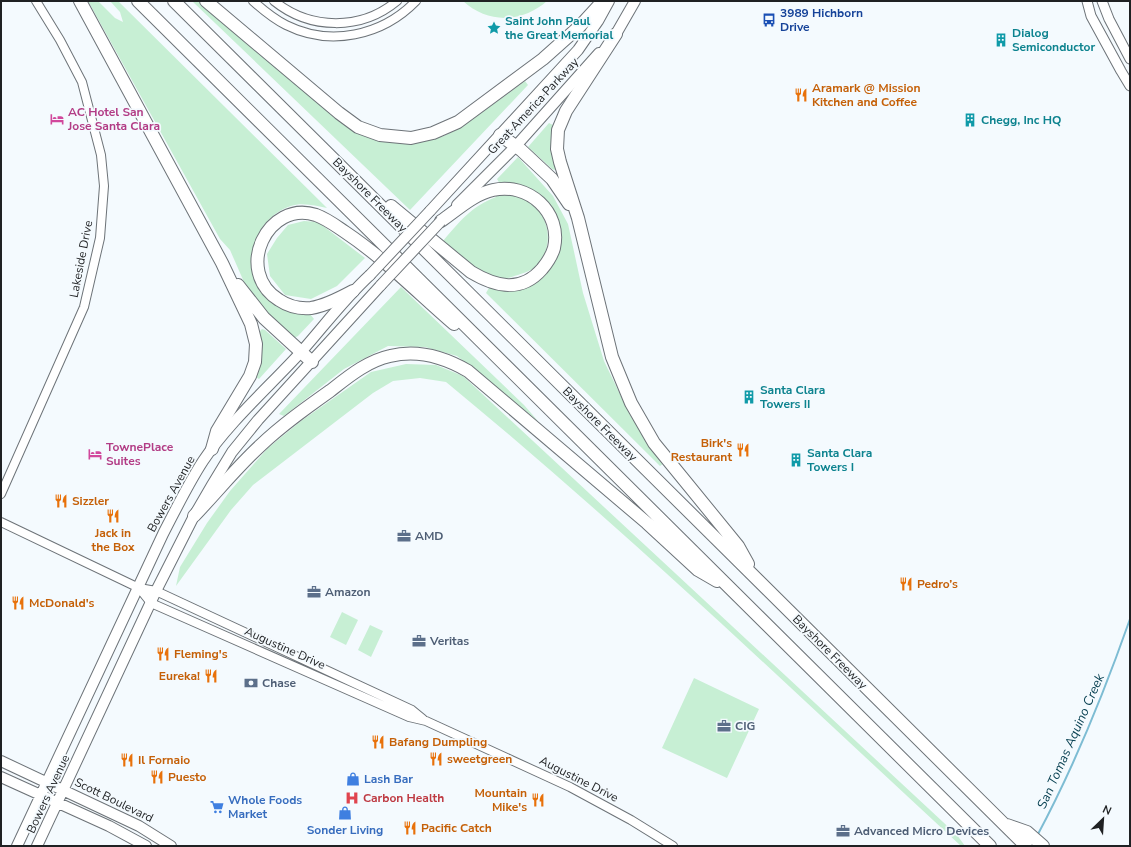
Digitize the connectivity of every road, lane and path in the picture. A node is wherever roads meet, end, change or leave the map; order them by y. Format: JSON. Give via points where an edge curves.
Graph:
{"nodes":[{"id":1,"x":36,"y":1,"type":"edge"},
{"id":2,"x":80,"y":1,"type":"edge"},
{"id":3,"x":138,"y":1,"type":"edge"},
{"id":4,"x":174,"y":1,"type":"edge"},
{"id":5,"x":206,"y":1,"type":"edge"},
{"id":6,"x":253,"y":1,"type":"edge"},
{"id":7,"x":274,"y":1,"type":"edge"},
{"id":8,"x":397,"y":1,"type":"edge"},
{"id":9,"x":416,"y":1,"type":"edge"},
{"id":10,"x":603,"y":1,"type":"edge"},
{"id":11,"x":609,"y":1,"type":"edge"},
{"id":12,"x":635,"y":1,"type":"edge"},
{"id":13,"x":1087,"y":1,"type":"edge"},
{"id":14,"x":1102,"y":1,"type":"edge"},
{"id":15,"x":616,"y":34,"type":"junction"},
{"id":16,"x":1130,"y":59,"type":"edge"},
{"id":17,"x":1130,"y":86,"type":"edge"},
{"id":18,"x":500,"y":135,"type":"junction"},
{"id":19,"x":515,"y":146,"type":"junction"},
{"id":20,"x":328,"y":153,"type":"junction"},
{"id":21,"x":430,"y":211,"type":"joint"},
{"id":22,"x":578,"y":218,"type":"junction"},
{"id":23,"x":441,"y":221,"type":"junction"},
{"id":24,"x":222,"y":263,"type":"junction"},
{"id":25,"x":353,"y":291,"type":"junction"},
{"id":26,"x":301,"y":352,"type":"junction"},
{"id":27,"x":312,"y":362,"type":"junction"},
{"id":28,"x":550,"y":410,"type":"junction"},
{"id":29,"x":212,"y":449,"type":"junction"},
{"id":30,"x":1,"y":494,"type":"edge"},
{"id":31,"x":194,"y":516,"type":"junction"},
{"id":32,"x":1,"y":522,"type":"edge"},
{"id":33,"x":756,"y":578,"type":"junction"},
{"id":34,"x":139,"y":588,"type":"junction"},
{"id":35,"x":730,"y":589,"type":"junction"},
{"id":36,"x":156,"y":591,"type":"junction"},
{"id":37,"x":151,"y":603,"type":"junction"},
{"id":38,"x":426,"y":722,"type":"junction"},
{"id":39,"x":1,"y":760,"type":"edge"},
{"id":40,"x":1,"y":777,"type":"edge"},
{"id":41,"x":47,"y":782,"type":"junction"},
{"id":42,"x":64,"y":790,"type":"junction"},
{"id":43,"x":40,"y":795,"type":"junction"},
{"id":44,"x":57,"y":803,"type":"junction"},
{"id":45,"x":948,"y":804,"type":"junction"},
{"id":46,"x":1004,"y":824,"type":"junction"},
{"id":47,"x":17,"y":846,"type":"edge"},
{"id":48,"x":37,"y":846,"type":"edge"},
{"id":49,"x":146,"y":846,"type":"edge"},
{"id":50,"x":171,"y":846,"type":"edge"},
{"id":51,"x":673,"y":846,"type":"edge"},
{"id":52,"x":978,"y":846,"type":"edge"},
{"id":53,"x":990,"y":846,"type":"edge"},
{"id":54,"x":1026,"y":846,"type":"edge"},
{"id":55,"x":1043,"y":846,"type":"edge"}],
"edges":[{"from":1,"to":30,"type":"street","name":"Lakeside Drive","via":[[82,82],[101,155],[104,186],[100,238],[84,307]]},
{"from":2,"to":24,"type":"highway"},
{"from":3,"to":28,"type":"highway","name":"Bayshore Freeway"},
{"from":4,"to":20,"type":"highway","name":"Bayshore Freeway"},
{"from":5,"to":10,"type":"highway","via":[[358,127],[380,135],[411,138],[433,133],[458,122],[543,59]]},
{"from":6,"to":9,"type":"street","via":[[286,25],[313,34],[332,36],[369,32],[395,18]]},
{"from":7,"to":8,"type":"street","via":[[303,18],[325,23],[341,23],[370,17]]},
{"from":11,"to":18,"type":"main road","name":"Great America Parkway","via":[[578,50]]},
{"from":12,"to":15,"type":"main road","name":"Great America Parkway"},
{"from":13,"to":17,"type":"main road","via":[[1091,16]]},
{"from":14,"to":16,"type":"main road"},
{"from":15,"to":19,"type":"main road","name":"Great America Parkway"},
{"from":15,"to":22,"type":"highway","via":[[566,111],[558,130],[557,149]]},
{"from":18,"to":19,"type":"highway"},
{"from":18,"to":21,"type":"main road","name":"Great America Parkway"},
{"from":19,"to":22,"type":"highway","via":[[552,179]]},
{"from":19,"to":23,"type":"main road","name":"Great America Parkway"},
{"from":20,"to":23,"type":"highway","via":[[459,263],[492,283],[516,285],[531,279],[546,264],[554,247],[555,230],[548,212],[537,199],[522,191],[503,188],[491,190]]},
{"from":20,"to":33,"type":"highway","name":"Bayshore Freeway"},
{"from":21,"to":25,"type":"main road","name":"Bowers Avenue","bridge":true},
{"from":22,"to":33,"type":"highway","via":[[612,357],[630,404],[654,443],[738,546]]},
{"from":23,"to":27,"type":"main road","name":"Bowers Avenue","bridge":true},
{"from":24,"to":26,"type":"highway","via":[[264,318]]},
{"from":24,"to":29,"type":"highway","via":[[251,324],[256,344],[255,362],[250,376],[217,432]]},
{"from":25,"to":26,"type":"main road","name":"Bowers Avenue"},
{"from":25,"to":28,"type":"highway","via":[[311,308],[290,306],[282,302],[267,290],[260,277],[257,260],[263,239],[279,220],[295,214],[316,215],[329,221],[373,252]]},
{"from":26,"to":27,"type":"highway"},
{"from":26,"to":29,"type":"main road","name":"Bowers Avenue"},
{"from":27,"to":31,"type":"main road","name":"Bowers Avenue","via":[[232,452]]},
{"from":28,"to":35,"type":"highway","name":"Bayshore Freeway"},
{"from":29,"to":34,"type":"main road","name":"Bowers Avenue","via":[[177,506]]},
{"from":31,"to":35,"type":"highway","via":[[260,445],[348,377],[365,366],[390,356],[428,355],[455,364],[468,372],[647,523],[698,570]]},
{"from":31,"to":36,"type":"main road","name":"Bowers Avenue"},
{"from":32,"to":34,"type":"street","name":"Augustine Drive"},
{"from":33,"to":46,"type":"highway","name":"Bayshore Freeway"},
{"from":34,"to":36,"type":"street","name":"Augustine Drive"},
{"from":34,"to":37,"type":"street","name":"Augustine Drive"},
{"from":34,"to":41,"type":"main road","name":"Bowers Avenue"},
{"from":35,"to":45,"type":"highway","name":"Bayshore Freeway"},
{"from":36,"to":37,"type":"main road","name":"Bowers Avenue"},
{"from":36,"to":38,"type":"street","name":"Augustine Drive","via":[[412,710]]},
{"from":37,"to":38,"type":"street","name":"Augustine Drive"},
{"from":37,"to":42,"type":"main road","name":"Bowers Avenue"},
{"from":38,"to":51,"type":"street","name":"Augustine Drive","via":[[570,787]]},
{"from":39,"to":41,"type":"main road","name":"Scott Boulevard"},
{"from":40,"to":43,"type":"main road"},
{"from":41,"to":42,"type":"main road","name":"Scott Boulevard"},
{"from":41,"to":43,"type":"main road","name":"Bowers Avenue"},
{"from":42,"to":44,"type":"main road","name":"Bowers Avenue"},
{"from":42,"to":50,"type":"main road","name":"Scott Boulevard","via":[[139,826]]},
{"from":43,"to":44,"type":"main road"},
{"from":43,"to":47,"type":"main road","name":"Bowers Avenue"},
{"from":44,"to":48,"type":"main road","name":"Bowers Avenue"},
{"from":44,"to":49,"type":"main road"},
{"from":45,"to":52,"type":"highway"},
{"from":45,"to":53,"type":"highway","name":"Bayshore Freeway"},
{"from":46,"to":54,"type":"highway","name":"Bayshore Freeway"},
{"from":46,"to":55,"type":"highway","via":[[1027,832]]}]}
